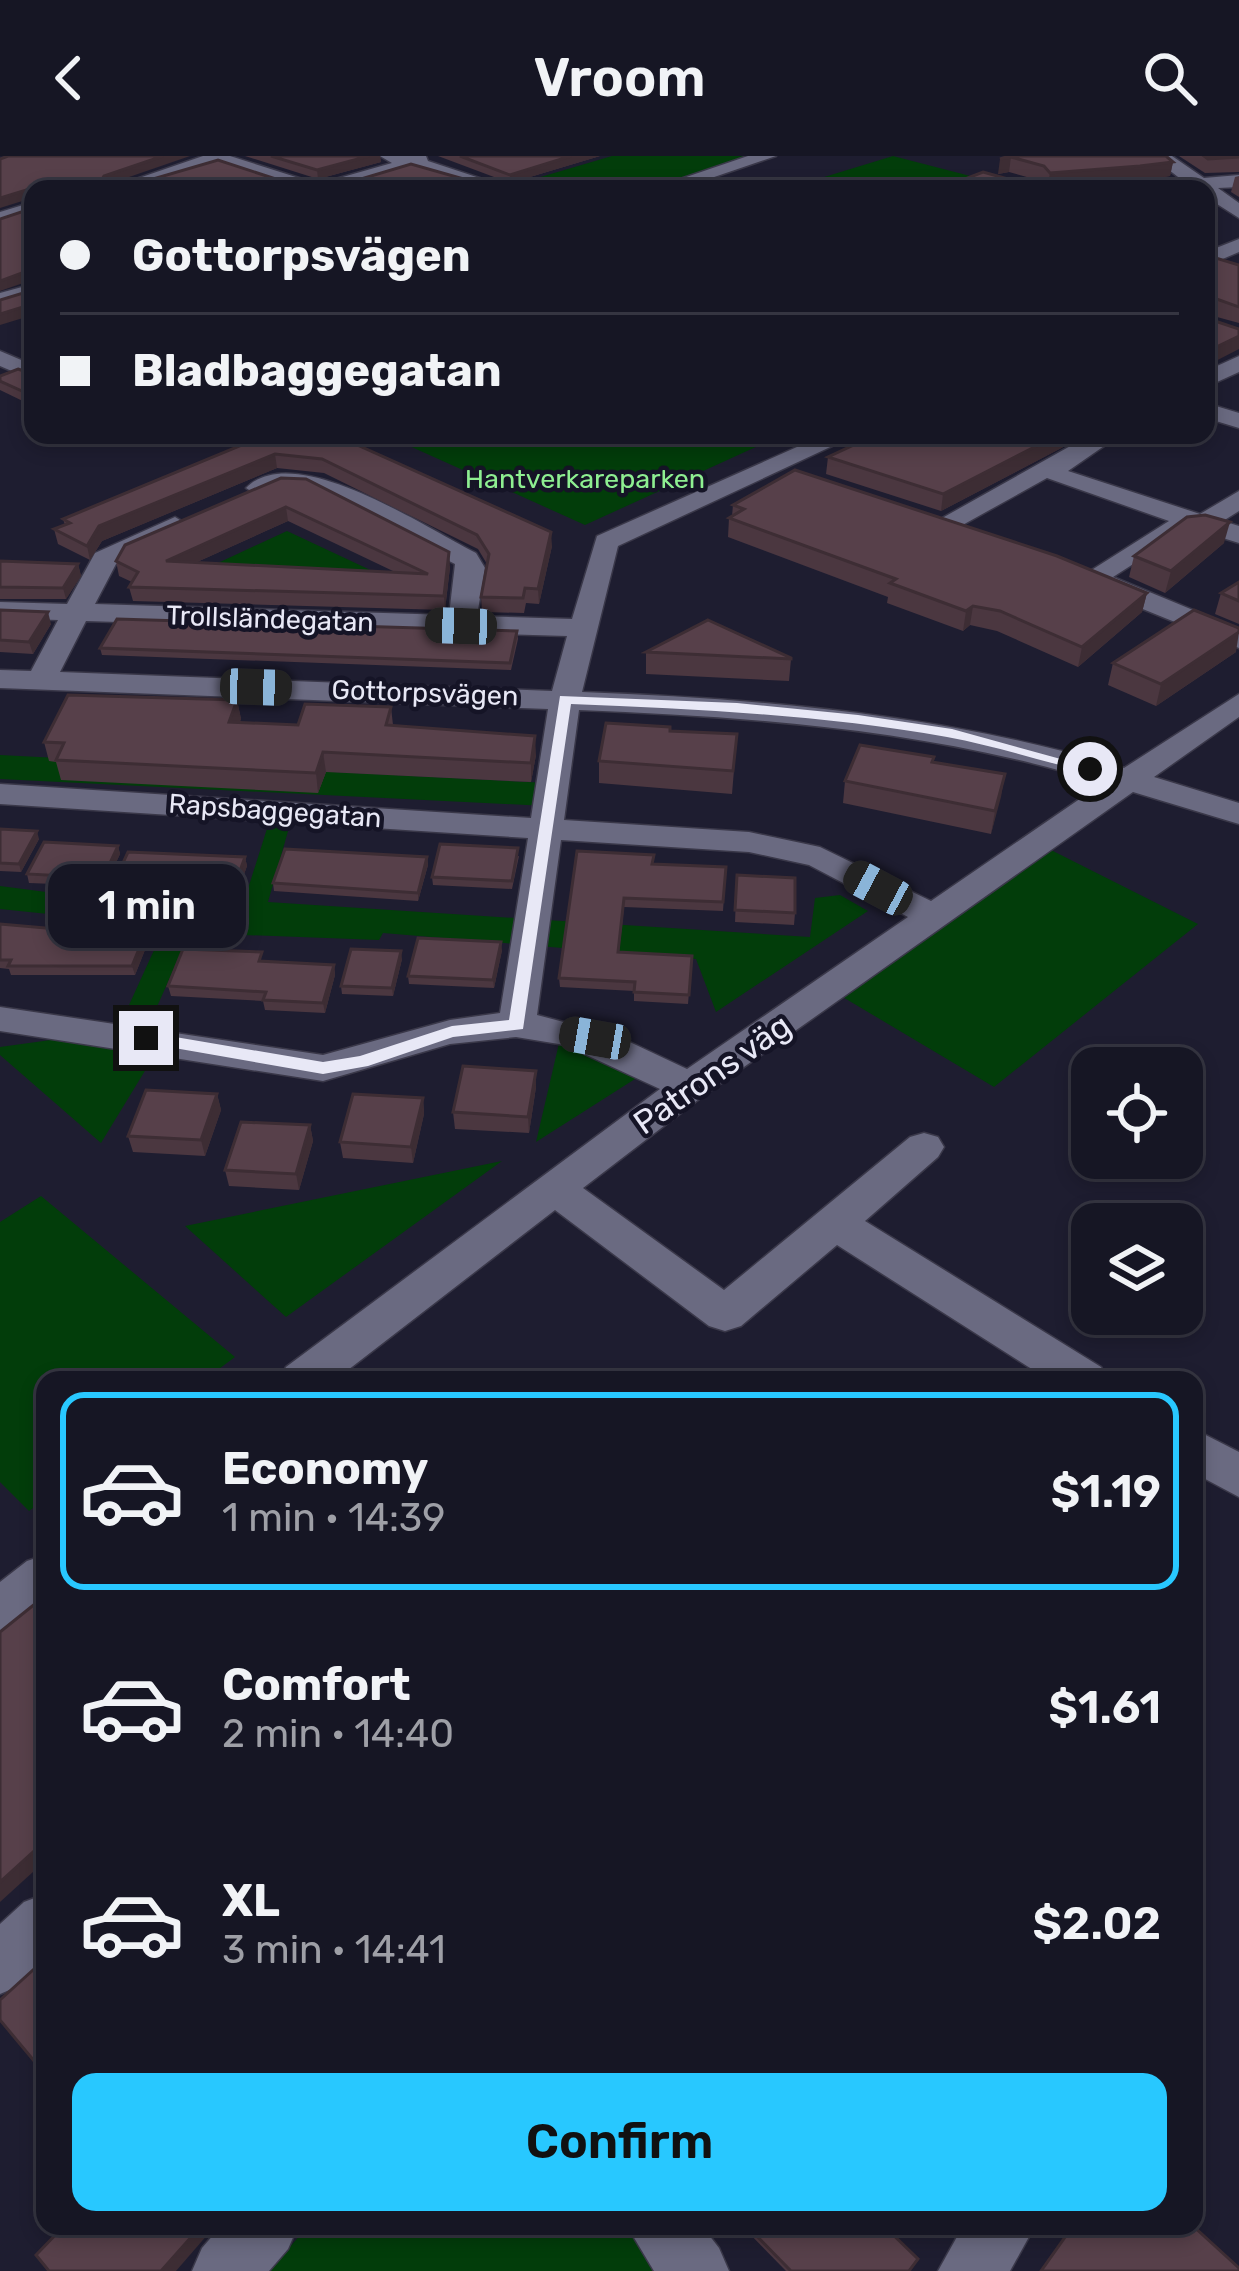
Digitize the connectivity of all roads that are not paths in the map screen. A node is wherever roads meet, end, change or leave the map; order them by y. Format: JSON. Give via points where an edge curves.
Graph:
{"nodes":[{"id":1,"x":389,"y":156,"type":"edge"},
{"id":2,"x":433,"y":156,"type":"edge"},
{"id":3,"x":767,"y":156,"type":"edge"},
{"id":4,"x":1160,"y":156,"type":"edge"},
{"id":5,"x":216,"y":157,"type":"edge"},
{"id":6,"x":410,"y":163,"type":"junction"},
{"id":7,"x":144,"y":180,"type":"edge"},
{"id":8,"x":286,"y":180,"type":"edge"},
{"id":9,"x":352,"y":180,"type":"edge"},
{"id":10,"x":471,"y":180,"type":"edge"},
{"id":11,"x":689,"y":180,"type":"edge"},
{"id":12,"x":1193,"y":180,"type":"edge"},
{"id":13,"x":825,"y":444,"type":"edge"},
{"id":14,"x":1091,"y":444,"type":"edge"},
{"id":15,"x":1049,"y":466,"type":"junction"},
{"id":16,"x":772,"y":469,"type":"junction"},
{"id":17,"x":813,"y":483,"type":"edge"},
{"id":18,"x":1239,"y":499,"type":"edge"},
{"id":19,"x":1205,"y":521,"type":"junction"},
{"id":20,"x":1239,"y":535,"type":"edge"},
{"id":21,"x":982,"y":539,"type":"edge"},
{"id":22,"x":1064,"y":566,"type":"edge"},
{"id":23,"x":1093,"y":578,"type":"junction"},
{"id":24,"x":0,"y":610,"type":"edge"},
{"id":25,"x":78,"y":612,"type":"junction"},
{"id":26,"x":461,"y":626,"type":"junction"},
{"id":27,"x":584,"y":628,"type":"junction"},
{"id":28,"x":1239,"y":639,"type":"edge"},
{"id":29,"x":18,"y":685,"type":"edge"},
{"id":30,"x":565,"y":699,"type":"junction"},
{"id":31,"x":1239,"y":703,"type":"edge"},
{"id":32,"x":1131,"y":782,"type":"junction"},
{"id":33,"x":0,"y":794,"type":"edge"},
{"id":34,"x":1239,"y":814,"type":"edge"},
{"id":35,"x":549,"y":829,"type":"junction"},
{"id":36,"x":1239,"y":833,"type":"edge"},
{"id":37,"x":936,"y":918,"type":"junction"},
{"id":38,"x":0,"y":1019,"type":"edge"},
{"id":39,"x":517,"y":1024,"type":"junction"},
{"id":40,"x":689,"y":1088,"type":"junction"},
{"id":41,"x":924,"y":1147,"type":"dead end"},
{"id":42,"x":555,"y":1189,"type":"junction"},
{"id":43,"x":835,"y":1223,"type":"junction"},
{"id":44,"x":321,"y":1371,"type":"edge"},
{"id":45,"x":1071,"y":1371,"type":"edge"},
{"id":46,"x":1203,"y":1455,"type":"edge"},
{"id":47,"x":1239,"y":1477,"type":"edge"},
{"id":48,"x":36,"y":1584,"type":"edge"},
{"id":49,"x":0,"y":1612,"type":"edge"},
{"id":50,"x":36,"y":1931,"type":"edge"},
{"id":51,"x":0,"y":1964,"type":"edge"},
{"id":52,"x":257,"y":2235,"type":"edge"},
{"id":53,"x":667,"y":2235,"type":"edge"},
{"id":54,"x":996,"y":2235,"type":"edge"},
{"id":55,"x":225,"y":2271,"type":"edge"},
{"id":56,"x":696,"y":2271,"type":"edge"},
{"id":57,"x":971,"y":2271,"type":"edge"}],
"edges":[{"from":1,"to":6,"type":"street"},
{"from":2,"to":6,"type":"street"},
{"from":3,"to":11,"type":"street"},
{"from":4,"to":12,"type":"street"},
{"from":5,"to":7,"type":"street"},
{"from":5,"to":8,"type":"street"},
{"from":6,"to":9,"type":"street"},
{"from":6,"to":10,"type":"street"},
{"from":13,"to":16,"type":"street"},
{"from":14,"to":15,"type":"street"},
{"from":15,"to":19,"type":"street","via":[[1175,517]]},
{"from":15,"to":21,"type":"street","via":[[930,523]]},
{"from":16,"to":17,"type":"street"},
{"from":16,"to":27,"type":"street","via":[[606,542]]},
{"from":18,"to":19,"type":"street"},
{"from":19,"to":20,"type":"street"},
{"from":19,"to":23,"type":"street","via":[[1172,528]]},
{"from":22,"to":23,"type":"street"},
{"from":23,"to":28,"type":"street"},
{"from":24,"to":25,"type":"street","name":"Trollsländegatan"},
{"from":25,"to":26,"type":"street","name":"Trollsländegatan"},
{"from":25,"to":26,"type":"street","via":[[114,551],[279,480],[314,482],[455,552],[471,568]]},
{"from":25,"to":29,"type":"street"},
{"from":26,"to":27,"type":"street","name":"Trollsländegatan"},
{"from":27,"to":30,"type":"street"},
{"from":29,"to":30,"type":"street","name":"Gottorpsvägen"},
{"from":30,"to":32,"type":"street","name":"Gottorpsvägen","via":[[858,719],[973,738]]},
{"from":30,"to":35,"type":"street"},
{"from":31,"to":32,"type":"street","name":"Patrons väg"},
{"from":32,"to":34,"type":"street","name":"Gottorpsvägen"},
{"from":32,"to":36,"type":"street","name":"Gottorpsvägen"},
{"from":32,"to":37,"type":"street","name":"Patrons väg"},
{"from":33,"to":35,"type":"street","name":"Rapsbaggegatan"},
{"from":35,"to":37,"type":"street","name":"Rapsbaggegatan","via":[[749,842],[820,857]]},
{"from":35,"to":39,"type":"street"},
{"from":37,"to":40,"type":"street","name":"Patrons väg"},
{"from":38,"to":39,"type":"street","via":[[323,1068],[452,1032]]},
{"from":39,"to":40,"type":"street","via":[[595,1038]]},
{"from":40,"to":42,"type":"street","name":"Patrons väg"},
{"from":41,"to":43,"type":"street"},
{"from":42,"to":43,"type":"street","via":[[724,1314]]},
{"from":42,"to":44,"type":"street","name":"Patrons väg"},
{"from":43,"to":45,"type":"street"},
{"from":46,"to":47,"type":"street"},
{"from":48,"to":49,"type":"street"},
{"from":50,"to":51,"type":"street"},
{"from":52,"to":55,"type":"street"},
{"from":53,"to":56,"type":"street"},
{"from":54,"to":57,"type":"street"}]}
